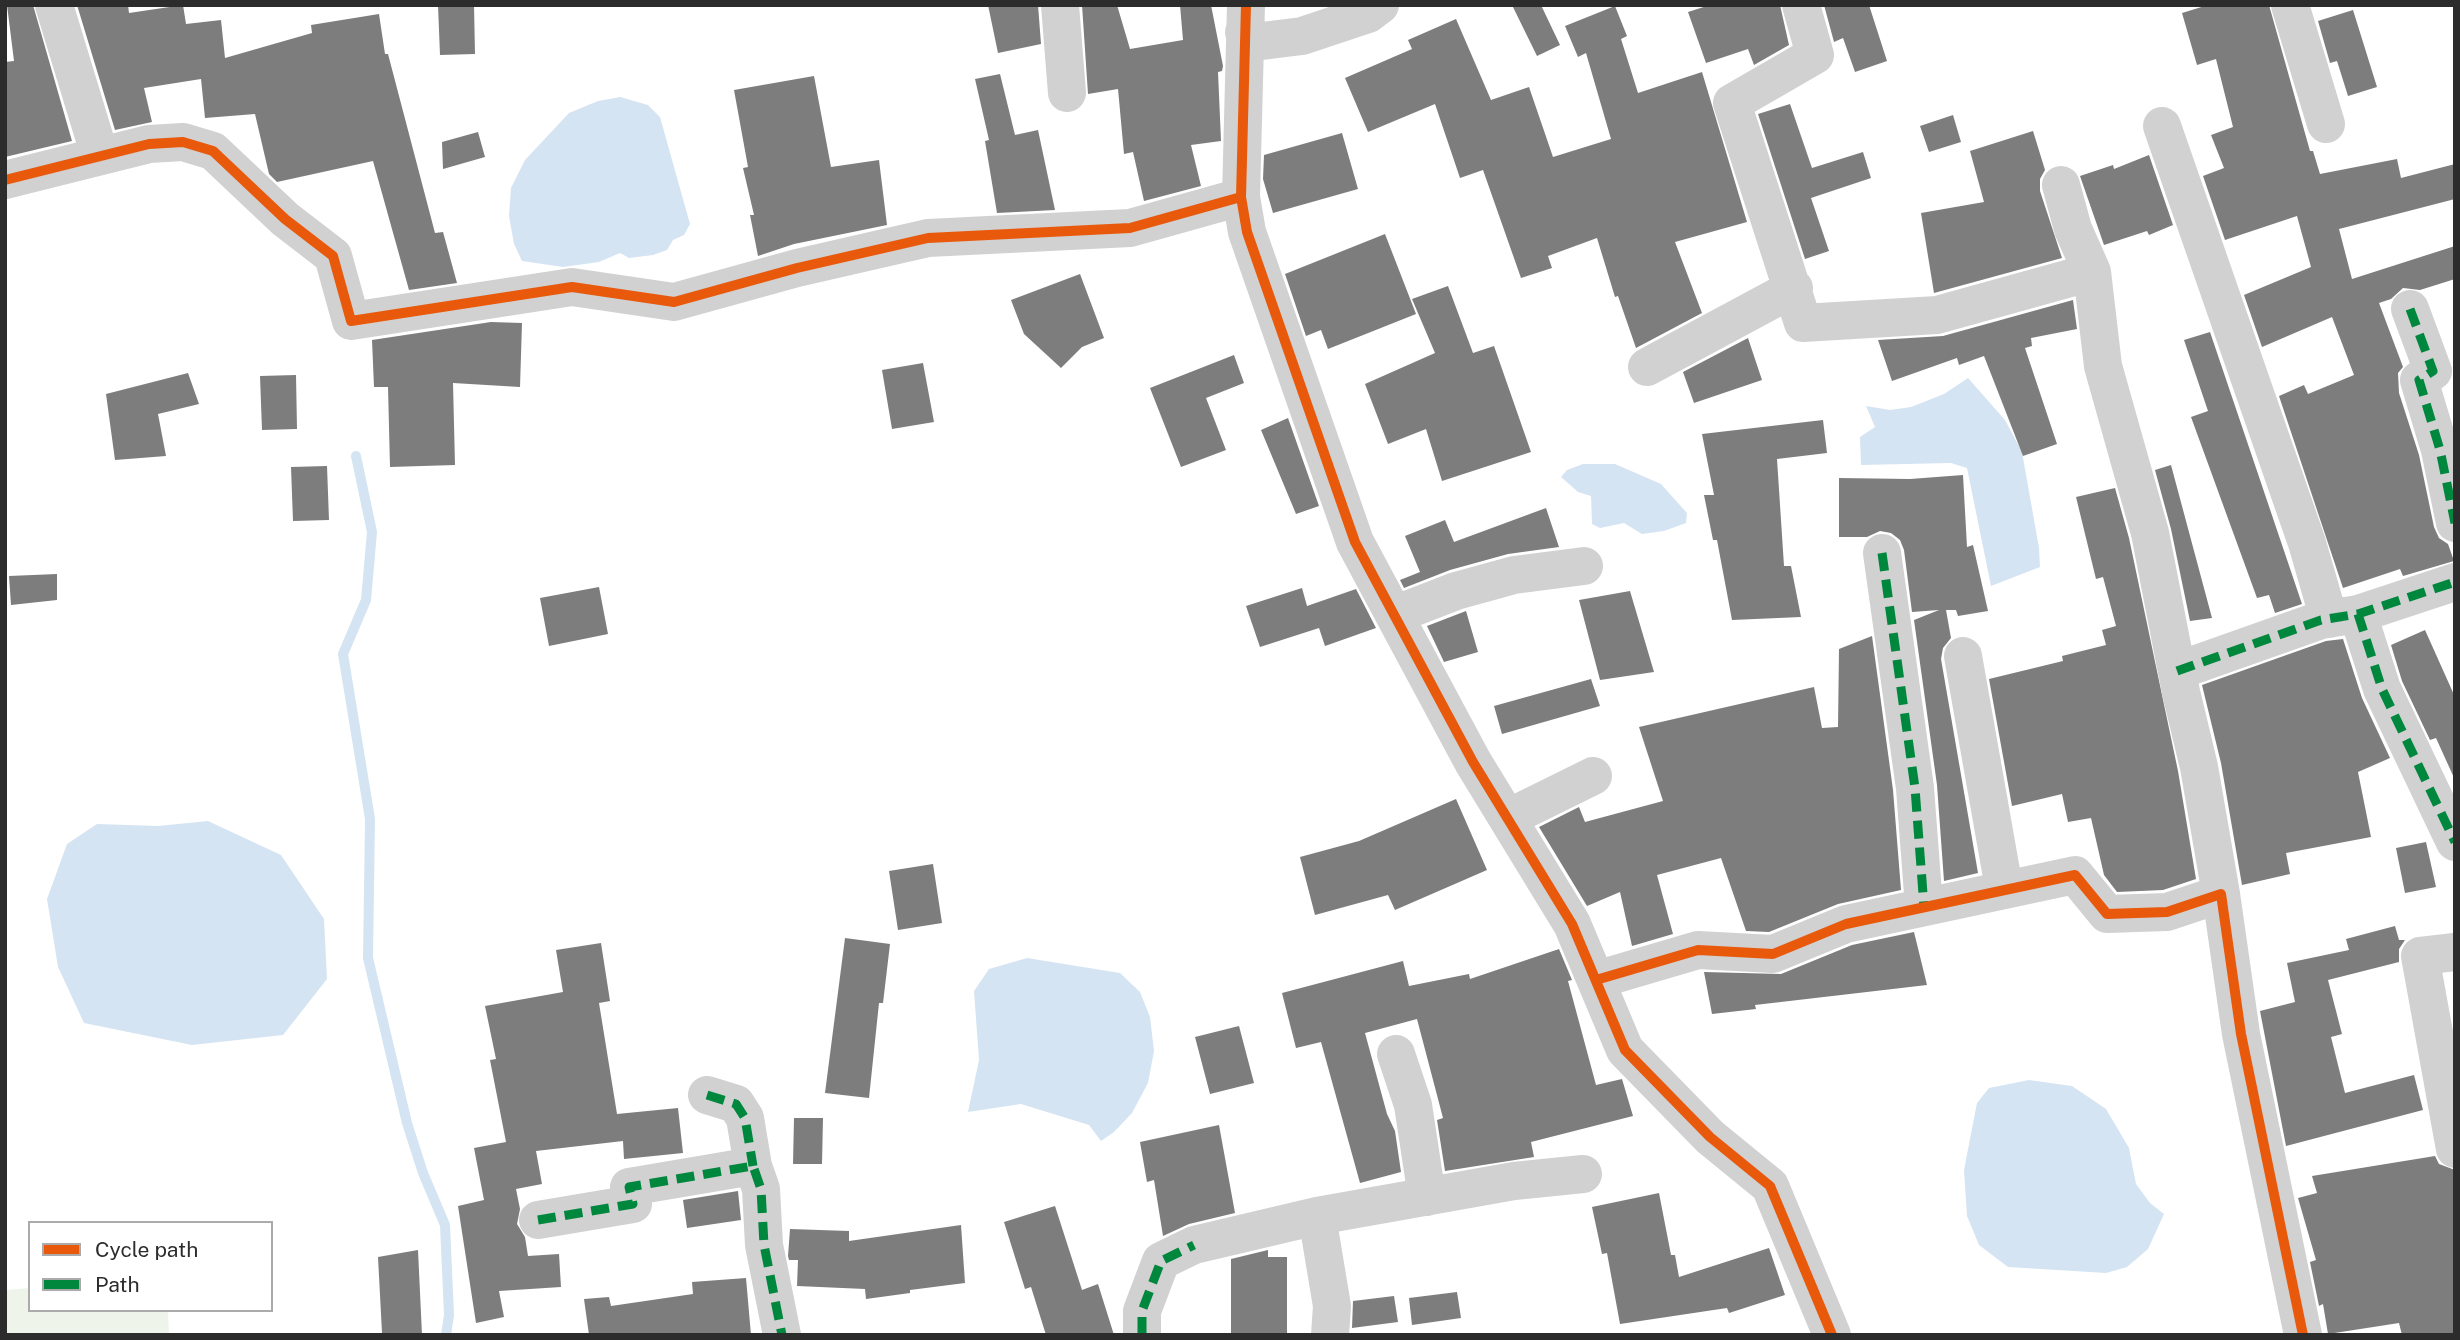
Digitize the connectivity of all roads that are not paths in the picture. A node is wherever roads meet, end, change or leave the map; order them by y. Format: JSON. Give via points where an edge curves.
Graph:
{"nodes":[{"id":1,"x":54,"y":5,"type":"edge"},
{"id":2,"x":1060,"y":5,"type":"edge"},
{"id":3,"x":1380,"y":5,"type":"edge"},
{"id":4,"x":1801,"y":5,"type":"edge"},
{"id":5,"x":2290,"y":5,"type":"edge"},
{"id":6,"x":1245,"y":19,"type":"edge"},
{"id":7,"x":1067,"y":93,"type":"dead end"},
{"id":8,"x":2326,"y":124,"type":"dead end"},
{"id":9,"x":2162,"y":126,"type":"dead end"},
{"id":10,"x":100,"y":156,"type":"junction"},
{"id":11,"x":5,"y":180,"type":"edge"},
{"id":12,"x":2061,"y":185,"type":"dead end"},
{"id":13,"x":1241,"y":197,"type":"junction"},
{"id":14,"x":2092,"y":272,"type":"junction"},
{"id":15,"x":1794,"y":288,"type":"junction"},
{"id":16,"x":2410,"y":309,"type":"dead end"},
{"id":17,"x":1647,"y":367,"type":"dead end"},
{"id":18,"x":2455,"y":523,"type":"edge"},
{"id":19,"x":1882,"y":553,"type":"dead end"},
{"id":20,"x":1584,"y":566,"type":"dead end"},
{"id":21,"x":2455,"y":582,"type":"edge"},
{"id":22,"x":1394,"y":615,"type":"junction"},
{"id":23,"x":2343,"y":616,"type":"junction"},
{"id":24,"x":1963,"y":656,"type":"dead end"},
{"id":25,"x":2177,"y":671,"type":"junction"},
{"id":26,"x":1593,"y":776,"type":"dead end"},
{"id":27,"x":1508,"y":818,"type":"junction"},
{"id":28,"x":2455,"y":842,"type":"edge"},
{"id":29,"x":2004,"y":888,"type":"junction"},
{"id":30,"x":2221,"y":894,"type":"junction"},
{"id":31,"x":1924,"y":907,"type":"junction"},
{"id":32,"x":2455,"y":952,"type":"edge"},
{"id":33,"x":1596,"y":980,"type":"junction"},
{"id":34,"x":1396,"y":1054,"type":"dead end"},
{"id":35,"x":707,"y":1095,"type":"dead end"},
{"id":36,"x":2455,"y":1149,"type":"edge"},
{"id":37,"x":754,"y":1166,"type":"junction"},
{"id":38,"x":1583,"y":1174,"type":"dead end"},
{"id":39,"x":1427,"y":1196,"type":"junction"},
{"id":40,"x":1317,"y":1216,"type":"junction"},
{"id":41,"x":538,"y":1220,"type":"dead end"},
{"id":42,"x":782,"y":1335,"type":"edge"},
{"id":43,"x":1142,"y":1335,"type":"edge"},
{"id":44,"x":1330,"y":1335,"type":"edge"},
{"id":45,"x":1832,"y":1335,"type":"edge"},
{"id":46,"x":2303,"y":1335,"type":"edge"}],
"edges":[{"from":1,"to":10,"type":"street"},
{"from":2,"to":7,"type":"street"},
{"from":3,"to":6,"type":"street","via":[[1368,14],[1302,36],[1254,42]]},
{"from":4,"to":15,"type":"street","via":[[1815,55],[1732,103]]},
{"from":5,"to":8,"type":"street"},
{"from":6,"to":13,"type":"street"},
{"from":9,"to":23,"type":"street","via":[[2308,543]]},
{"from":10,"to":11,"type":"street"},
{"from":10,"to":13,"type":"street","via":[[149,144],[183,142],[213,151],[285,219],[333,256],[351,321],[572,287],[674,302],[928,238],[1130,228]]},
{"from":12,"to":14,"type":"street"},
{"from":13,"to":22,"type":"street","via":[[1247,232],[1355,542]]},
{"from":14,"to":15,"type":"street","via":[[1937,315],[1803,323]]},
{"from":14,"to":25,"type":"street","via":[[2103,366],[2150,533]]},
{"from":15,"to":17,"type":"street"},
{"from":16,"to":18,"type":"street","via":[[2434,371],[2419,380]]},
{"from":19,"to":31,"type":"street","via":[[1915,788]]},
{"from":20,"to":22,"type":"street","via":[[1514,575]]},
{"from":21,"to":23,"type":"street"},
{"from":22,"to":27,"type":"street"},
{"from":23,"to":25,"type":"street"},
{"from":23,"to":28,"type":"street"},
{"from":24,"to":29,"type":"street"},
{"from":25,"to":30,"type":"street"},
{"from":26,"to":27,"type":"street"},
{"from":27,"to":33,"type":"street","via":[[1572,924]]},
{"from":29,"to":30,"type":"street","via":[[2075,875],[2107,914],[2167,912]]},
{"from":29,"to":31,"type":"street"},
{"from":30,"to":46,"type":"street","via":[[2241,1034]]},
{"from":31,"to":33,"type":"street","via":[[1846,924],[1773,954],[1698,950]]},
{"from":32,"to":36,"type":"street","via":[[2420,956]]},
{"from":33,"to":45,"type":"street","via":[[1625,1050],[1710,1137],[1770,1186]]},
{"from":34,"to":39,"type":"street","via":[[1413,1105]]},
{"from":35,"to":37,"type":"street","via":[[736,1104],[745,1118]]},
{"from":37,"to":41,"type":"street","via":[[629,1187],[633,1204]]},
{"from":37,"to":42,"type":"street"},
{"from":38,"to":39,"type":"street"},
{"from":39,"to":40,"type":"street"},
{"from":40,"to":43,"type":"street","via":[[1194,1245],[1161,1261],[1142,1311]]},
{"from":40,"to":44,"type":"street","via":[[1332,1306]]}]}
